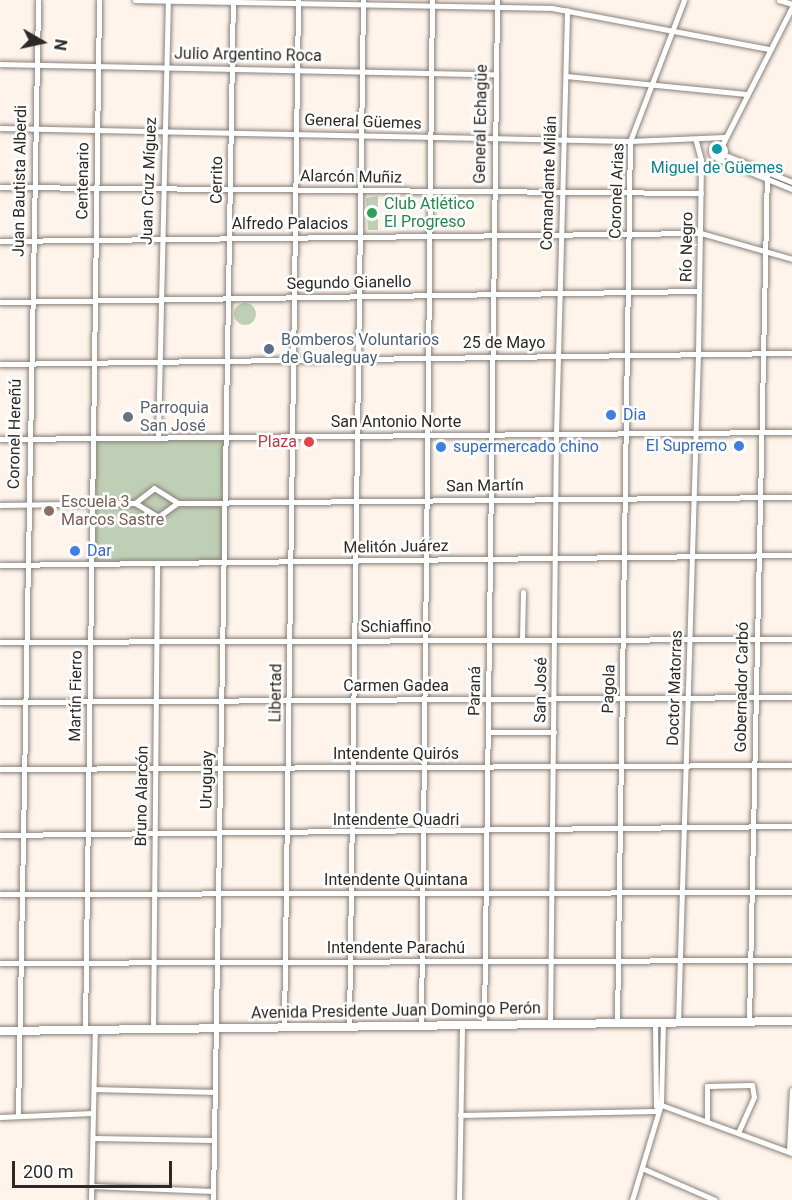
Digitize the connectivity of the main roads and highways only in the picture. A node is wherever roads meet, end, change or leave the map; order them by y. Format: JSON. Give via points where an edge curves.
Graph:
{"nodes":[{"id":1,"x":792,"y":1022,"type":"edge"},
{"id":2,"x":0,"y":1031,"type":"edge"}],
"edges":[{"from":1,"to":2,"type":"highway","name":"Avenida Presidente Juan Domingo Perón"}]}
